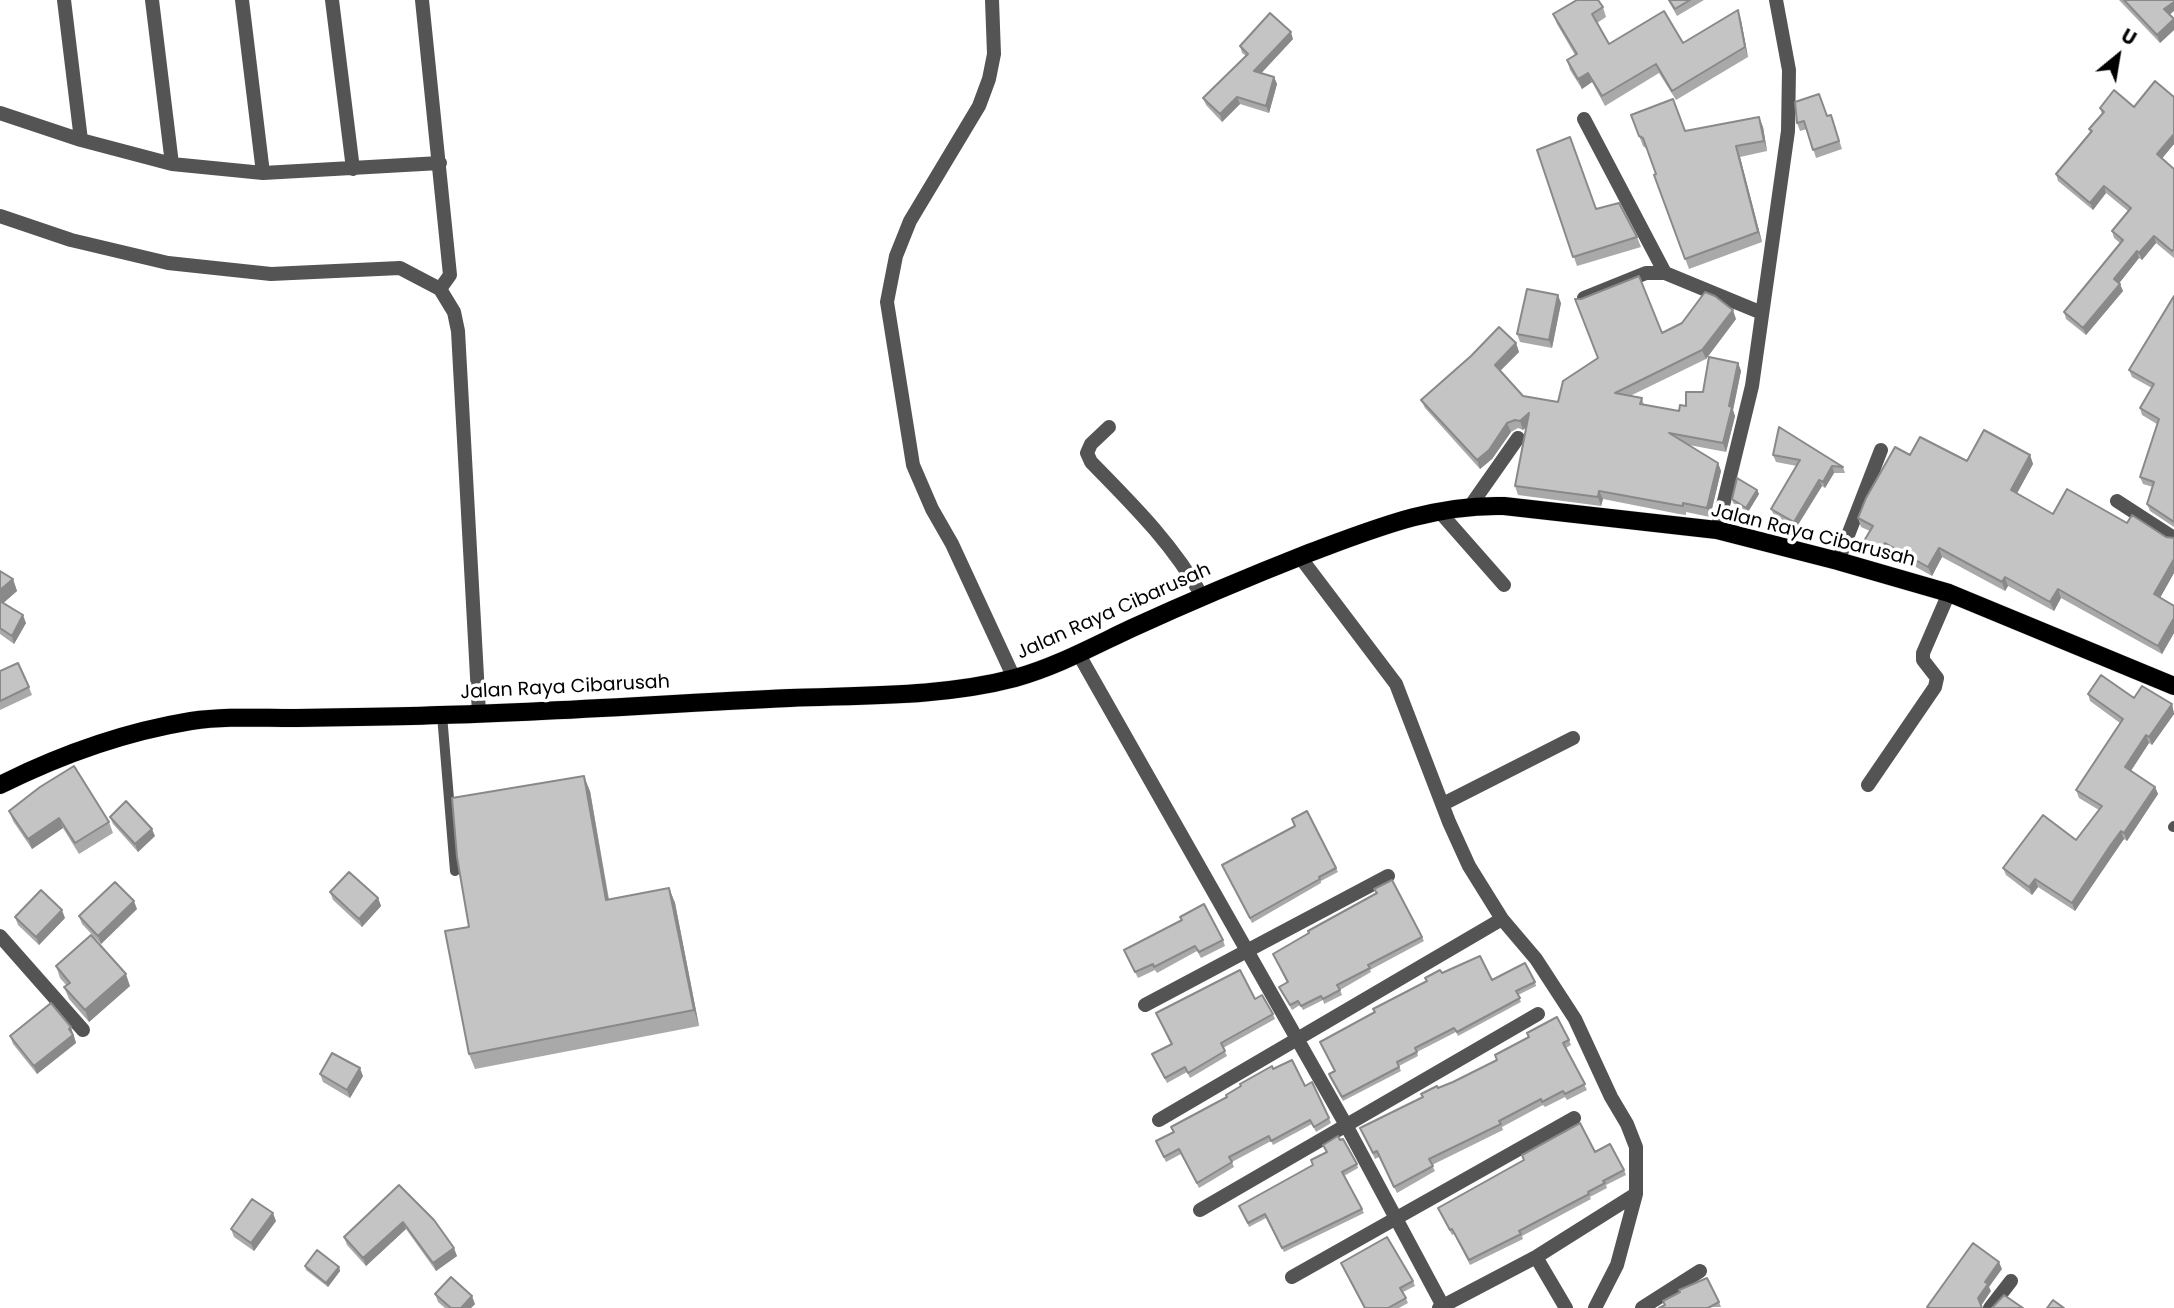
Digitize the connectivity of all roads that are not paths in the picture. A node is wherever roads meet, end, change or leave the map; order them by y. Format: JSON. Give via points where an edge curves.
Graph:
{"nodes":[{"id":1,"x":64,"y":0,"type":"edge"},
{"id":2,"x":152,"y":0,"type":"edge"},
{"id":3,"x":242,"y":0,"type":"edge"},
{"id":4,"x":332,"y":0,"type":"edge"},
{"id":5,"x":422,"y":0,"type":"edge"},
{"id":6,"x":992,"y":0,"type":"edge"},
{"id":7,"x":1776,"y":0,"type":"edge"},
{"id":8,"x":0,"y":113,"type":"edge"},
{"id":9,"x":1584,"y":120,"type":"dead end"},
{"id":10,"x":80,"y":140,"type":"junction"},
{"id":11,"x":440,"y":163,"type":"junction"},
{"id":12,"x":172,"y":164,"type":"junction"},
{"id":13,"x":353,"y":169,"type":"junction"},
{"id":14,"x":263,"y":173,"type":"junction"},
{"id":15,"x":0,"y":216,"type":"edge"},
{"id":16,"x":1665,"y":273,"type":"junction"},
{"id":17,"x":440,"y":289,"type":"junction"},
{"id":18,"x":1581,"y":299,"type":"edge"},
{"id":19,"x":1762,"y":313,"type":"junction"},
{"id":20,"x":1109,"y":427,"type":"dead end"},
{"id":21,"x":1518,"y":438,"type":"dead end"},
{"id":22,"x":1881,"y":450,"type":"dead end"},
{"id":23,"x":2117,"y":501,"type":"dead end"},
{"id":24,"x":1471,"y":505,"type":"junction"},
{"id":25,"x":1438,"y":510,"type":"junction"},
{"id":26,"x":1717,"y":530,"type":"junction"},
{"id":27,"x":2174,"y":538,"type":"edge"},
{"id":28,"x":1300,"y":557,"type":"junction"},
{"id":29,"x":1838,"y":561,"type":"junction"},
{"id":30,"x":1504,"y":585,"type":"dead end"},
{"id":31,"x":1949,"y":593,"type":"junction"},
{"id":32,"x":1202,"y":596,"type":"junction"},
{"id":33,"x":1078,"y":653,"type":"junction"},
{"id":34,"x":1014,"y":678,"type":"junction"},
{"id":35,"x":2174,"y":686,"type":"edge"},
{"id":36,"x":479,"y":713,"type":"junction"},
{"id":37,"x":442,"y":715,"type":"junction"},
{"id":38,"x":1573,"y":738,"type":"dead end"},
{"id":39,"x":1868,"y":785,"type":"dead end"},
{"id":40,"x":0,"y":786,"type":"edge"},
{"id":41,"x":1443,"y":804,"type":"junction"},
{"id":42,"x":455,"y":871,"type":"edge"},
{"id":43,"x":1388,"y":876,"type":"dead end"},
{"id":44,"x":1502,"y":919,"type":"junction"},
{"id":45,"x":0,"y":936,"type":"edge"},
{"id":46,"x":1247,"y":950,"type":"junction"},
{"id":47,"x":1145,"y":1005,"type":"dead end"},
{"id":48,"x":1538,"y":1014,"type":"dead end"},
{"id":49,"x":83,"y":1030,"type":"dead end"},
{"id":50,"x":1298,"y":1040,"type":"junction"},
{"id":51,"x":1574,"y":1118,"type":"dead end"},
{"id":52,"x":1159,"y":1120,"type":"dead end"},
{"id":53,"x":1346,"y":1125,"type":"junction"},
{"id":54,"x":1636,"y":1194,"type":"junction"},
{"id":55,"x":1200,"y":1210,"type":"dead end"},
{"id":56,"x":1394,"y":1218,"type":"junction"},
{"id":57,"x":1536,"y":1257,"type":"junction"},
{"id":58,"x":1700,"y":1271,"type":"dead end"},
{"id":59,"x":1292,"y":1277,"type":"dead end"},
{"id":60,"x":2011,"y":1281,"type":"dead end"},
{"id":61,"x":1442,"y":1307,"type":"edge"},
{"id":62,"x":1566,"y":1308,"type":"edge"},
{"id":63,"x":1595,"y":1308,"type":"edge"},
{"id":64,"x":1642,"y":1308,"type":"edge"},
{"id":65,"x":1990,"y":1308,"type":"edge"}],
"edges":[{"from":1,"to":10,"type":"street"},
{"from":2,"to":12,"type":"street"},
{"from":3,"to":14,"type":"street"},
{"from":4,"to":13,"type":"street"},
{"from":5,"to":11,"type":"street"},
{"from":6,"to":34,"type":"street","via":[[994,54],[989,79],[979,106],[911,221],[896,256],[887,302],[913,464]]},
{"from":7,"to":19,"type":"street","via":[[1789,70],[1788,131]]},
{"from":8,"to":10,"type":"street"},
{"from":9,"to":16,"type":"street"},
{"from":10,"to":12,"type":"street"},
{"from":11,"to":13,"type":"street"},
{"from":11,"to":17,"type":"street","via":[[450,275]]},
{"from":12,"to":14,"type":"street"},
{"from":13,"to":14,"type":"street"},
{"from":15,"to":17,"type":"street","via":[[93,246],[167,263],[271,274],[400,268]]},
{"from":16,"to":18,"type":"street","via":[[1646,273]]},
{"from":16,"to":19,"type":"street"},
{"from":17,"to":36,"type":"street","via":[[454,312],[458,331]]},
{"from":19,"to":26,"type":"street","via":[[1752,386]]},
{"from":20,"to":32,"type":"street","via":[[1091,444],[1087,453],[1091,462],[1178,556]]},
{"from":21,"to":24,"type":"street"},
{"from":22,"to":29,"type":"street"},
{"from":23,"to":27,"type":"street"},
{"from":24,"to":25,"type":"main road","name":"Jalan Raya Cibarusah"},
{"from":24,"to":26,"type":"main road","name":"Jalan Raya Cibarusah"},
{"from":25,"to":28,"type":"main road","name":"Jalan Raya Cibarusah"},
{"from":25,"to":30,"type":"street"},
{"from":26,"to":29,"type":"main road","name":"Jalan Raya Cibarusah"},
{"from":28,"to":32,"type":"main road","name":"Jalan Raya Cibarusah"},
{"from":28,"to":41,"type":"street","via":[[1396,684]]},
{"from":29,"to":31,"type":"main road","name":"Jalan Raya Cibarusah"},
{"from":31,"to":35,"type":"main road","name":"Jalan Raya Cibarusah"},
{"from":31,"to":39,"type":"street","via":[[1923,653],[1937,685]]},
{"from":32,"to":33,"type":"main road","name":"Jalan Raya Cibarusah"},
{"from":33,"to":34,"type":"main road","name":"Jalan Raya Cibarusah"},
{"from":33,"to":46,"type":"street"},
{"from":34,"to":36,"type":"main road","name":"Jalan Raya Cibarusah","via":[[936,691]]},
{"from":36,"to":37,"type":"main road","name":"Jalan Raya Cibarusah"},
{"from":37,"to":40,"type":"main road","name":"Jalan Raya Cibarusah","via":[[194,721],[67,754]]},
{"from":37,"to":42,"type":"lane"},
{"from":38,"to":41,"type":"street"},
{"from":41,"to":44,"type":"street","via":[[1469,866]]},
{"from":43,"to":46,"type":"street"},
{"from":44,"to":50,"type":"street"},
{"from":44,"to":54,"type":"street","via":[[1575,1019],[1627,1124],[1636,1147]]},
{"from":45,"to":49,"type":"street"},
{"from":46,"to":47,"type":"street"},
{"from":46,"to":50,"type":"street"},
{"from":48,"to":53,"type":"street"},
{"from":50,"to":52,"type":"street"},
{"from":50,"to":53,"type":"street"},
{"from":51,"to":56,"type":"street"},
{"from":53,"to":55,"type":"street"},
{"from":53,"to":56,"type":"street"},
{"from":54,"to":57,"type":"street"},
{"from":54,"to":63,"type":"street","via":[[1617,1265]]},
{"from":56,"to":59,"type":"street"},
{"from":56,"to":61,"type":"street"},
{"from":57,"to":61,"type":"street"},
{"from":57,"to":62,"type":"street"},
{"from":58,"to":64,"type":"street"},
{"from":60,"to":65,"type":"street"}]}
